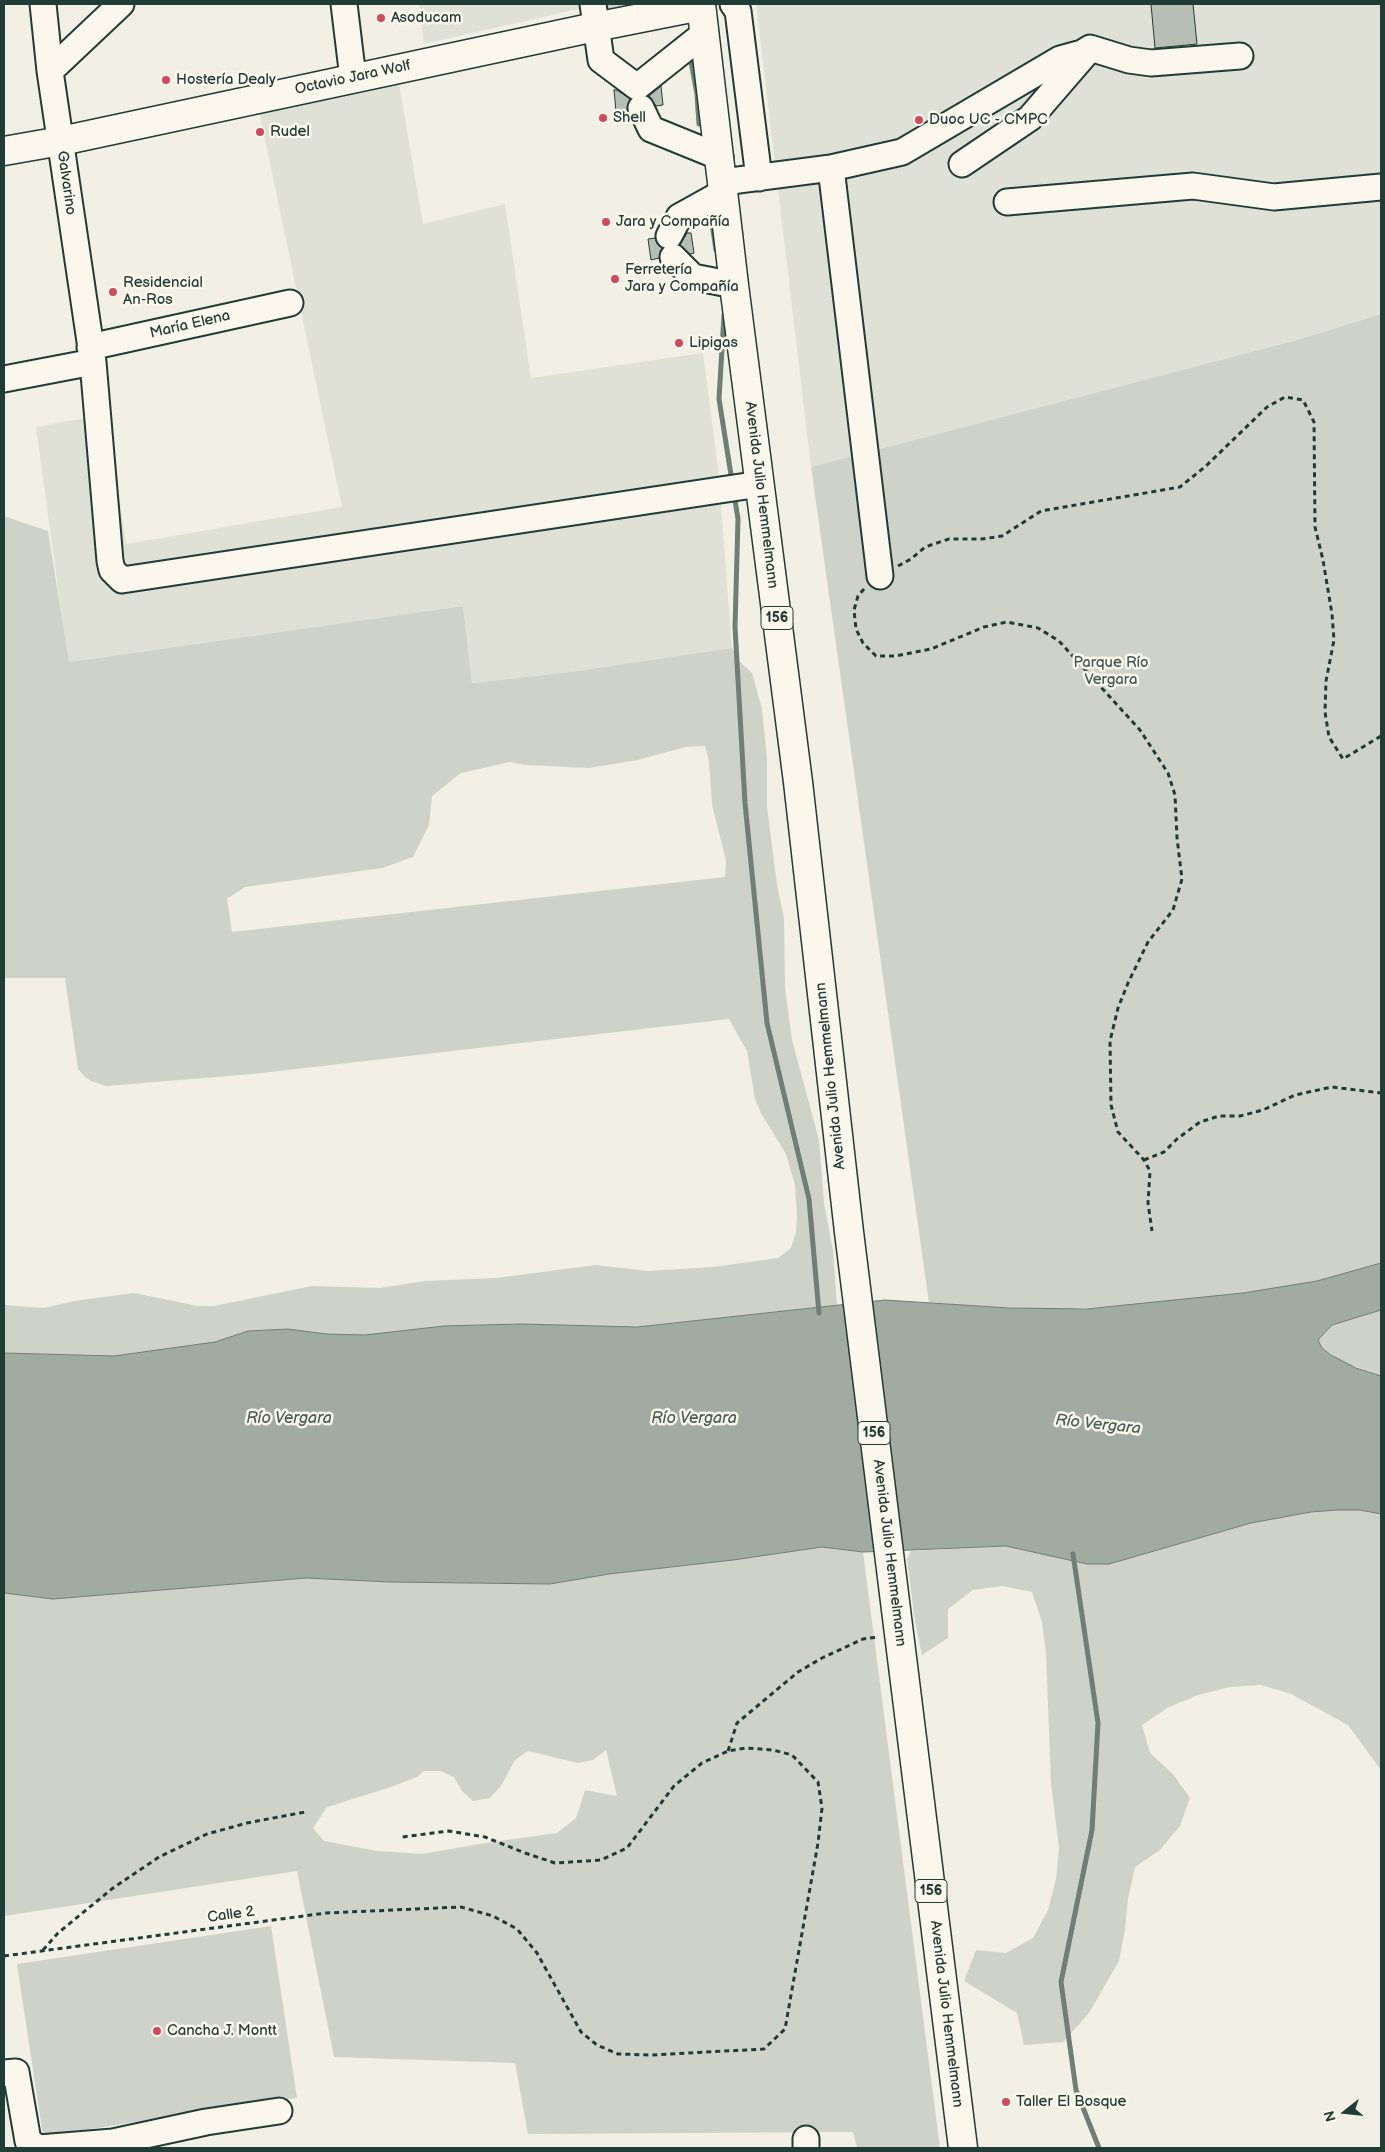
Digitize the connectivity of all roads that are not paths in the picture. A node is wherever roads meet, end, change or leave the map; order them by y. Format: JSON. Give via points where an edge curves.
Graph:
{"nodes":[{"id":1,"x":43,"y":4,"type":"edge"},
{"id":2,"x":121,"y":4,"type":"edge"},
{"id":3,"x":344,"y":4,"type":"edge"},
{"id":4,"x":704,"y":4,"type":"edge"},
{"id":5,"x":733,"y":4,"type":"edge"},
{"id":6,"x":594,"y":15,"type":"edge"},
{"id":7,"x":704,"y":33,"type":"junction"},
{"id":8,"x":1090,"y":48,"type":"junction"},
{"id":9,"x":1240,"y":56,"type":"dead end"},
{"id":10,"x":50,"y":71,"type":"junction"},
{"id":11,"x":353,"y":78,"type":"junction"},
{"id":12,"x":641,"y":108,"type":"dead end"},
{"id":13,"x":60,"y":141,"type":"junction"},
{"id":14,"x":4,"y":151,"type":"edge"},
{"id":15,"x":962,"y":164,"type":"dead end"},
{"id":16,"x":831,"y":168,"type":"junction"},
{"id":17,"x":722,"y":177,"type":"junction"},
{"id":18,"x":759,"y":178,"type":"junction"},
{"id":19,"x":1381,"y":187,"type":"edge"},
{"id":20,"x":1007,"y":202,"type":"dead end"},
{"id":21,"x":734,"y":285,"type":"junction"},
{"id":22,"x":290,"y":303,"type":"dead end"},
{"id":23,"x":91,"y":355,"type":"junction"},
{"id":24,"x":4,"y":380,"type":"edge"},
{"id":25,"x":760,"y":484,"type":"junction"},
{"id":26,"x":880,"y":576,"type":"road end"},
{"id":27,"x":4,"y":2073,"type":"edge"},
{"id":28,"x":279,"y":2111,"type":"dead end"},
{"id":29,"x":963,"y":2148,"type":"edge"}],
"edges":[{"from":1,"to":10,"type":"street","name":"Galvarino"},
{"from":2,"to":10,"type":"street"},
{"from":3,"to":11,"type":"street"},
{"from":4,"to":6,"type":"main road","name":"Octavio Jara Wolf"},
{"from":4,"to":7,"type":"main road","name":"Avenida Julio Hemmelmann","number":"156"},
{"from":5,"to":18,"type":"street","via":[[738,11]]},
{"from":6,"to":7,"type":"street","via":[[601,60],[638,87]]},
{"from":6,"to":11,"type":"main road","name":"Octavio Jara Wolf"},
{"from":7,"to":17,"type":"main road","name":"Avenida Julio Hemmelmann","number":"156"},
{"from":8,"to":9,"type":"street","via":[[1150,63]]},
{"from":8,"to":15,"type":"street","via":[[1030,118]]},
{"from":8,"to":16,"type":"street","via":[[1060,59],[902,152]]},
{"from":10,"to":13,"type":"street","name":"Galvarino"},
{"from":11,"to":13,"type":"main road","name":"Octavio Jara Wolf"},
{"from":12,"to":17,"type":"street","via":[[651,128]]},
{"from":13,"to":14,"type":"main road","name":"Octavio Jara Wolf"},
{"from":13,"to":23,"type":"street","name":"Galvarino"},
{"from":16,"to":18,"type":"street"},
{"from":16,"to":26,"type":"street"},
{"from":17,"to":18,"type":"street"},
{"from":17,"to":21,"type":"main road","name":"Avenida Julio Hemmelmann","number":"156"},
{"from":17,"to":21,"type":"street","via":[[679,217],[671,246],[693,277]]},
{"from":19,"to":20,"type":"street","via":[[1274,197],[1193,186]]},
{"from":21,"to":25,"type":"main road","name":"Avenida Julio Hemmelmann","number":"156"},
{"from":22,"to":23,"type":"street","name":"María Elena"},
{"from":23,"to":24,"type":"street","name":"María Elena"},
{"from":23,"to":25,"type":"street","name":"Galvarino","via":[[110,561],[112,570],[122,580]]},
{"from":25,"to":29,"type":"main road","name":"Avenida Julio Hemmelmann","number":"156","via":[[798,782],[848,1232]]},
{"from":27,"to":28,"type":"street","via":[[16,2072],[28,2141],[39,2148],[113,2142],[206,2122]]}]}
